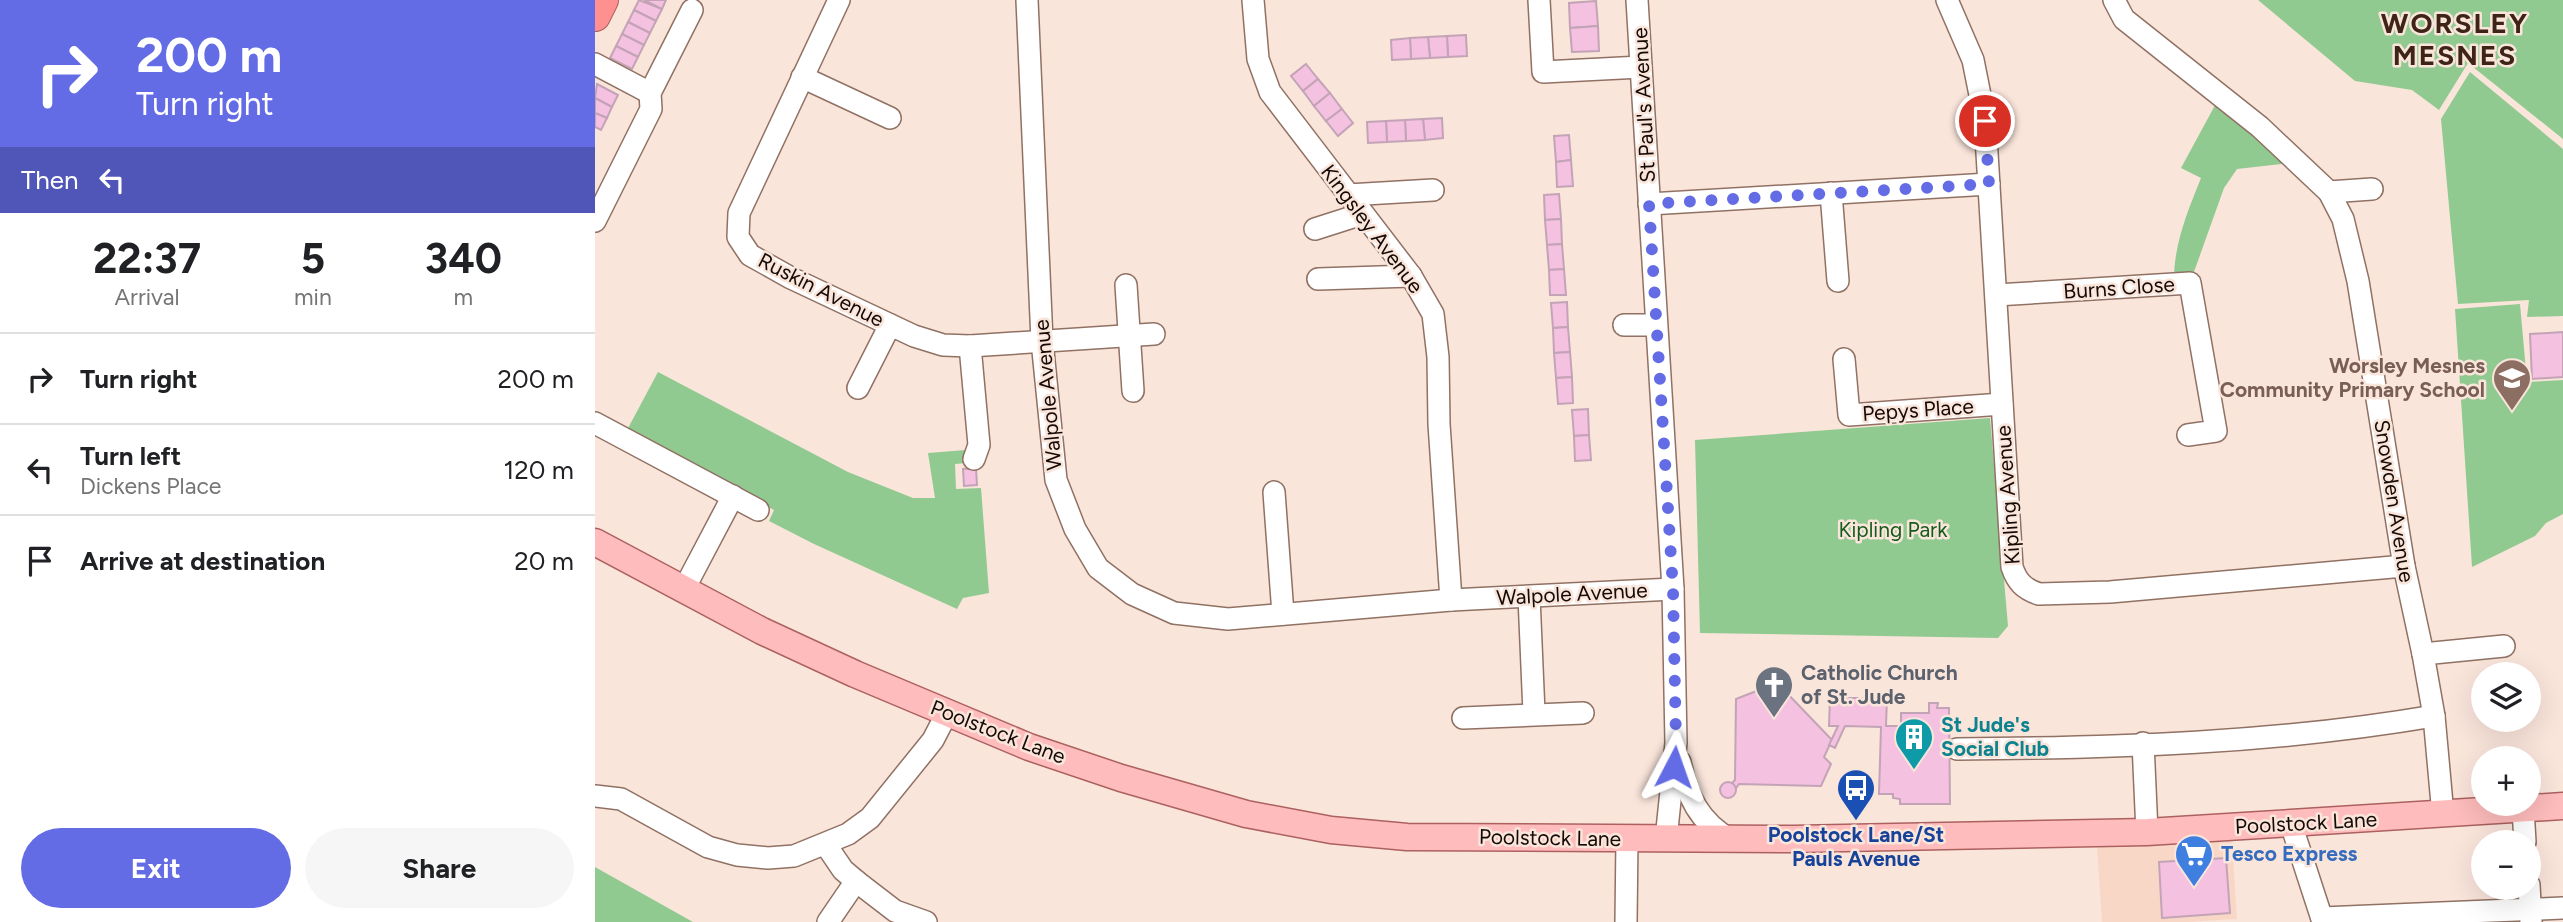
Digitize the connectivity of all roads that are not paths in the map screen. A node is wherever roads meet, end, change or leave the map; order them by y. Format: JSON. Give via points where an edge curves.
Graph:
{"nodes":[{"id":1,"x":603,"y":0,"type":"edge"},
{"id":2,"x":839,"y":0,"type":"edge"},
{"id":3,"x":1027,"y":0,"type":"edge"},
{"id":4,"x":1254,"y":0,"type":"edge"},
{"id":5,"x":1538,"y":0,"type":"edge"},
{"id":6,"x":1637,"y":0,"type":"edge"},
{"id":7,"x":1948,"y":0,"type":"edge"},
{"id":8,"x":2114,"y":0,"type":"edge"},
{"id":9,"x":692,"y":10,"type":"dead end"},
{"id":10,"x":595,"y":16,"type":"edge"},
{"id":11,"x":595,"y":64,"type":"edge"},
{"id":12,"x":1641,"y":67,"type":"junction"},
{"id":13,"x":802,"y":77,"type":"junction"},
{"id":14,"x":650,"y":93,"type":"junction"},
{"id":15,"x":890,"y":118,"type":"dead end"},
{"id":16,"x":1989,"y":184,"type":"junction"},
{"id":17,"x":2372,"y":189,"type":"dead end"},
{"id":18,"x":1433,"y":190,"type":"dead end"},
{"id":19,"x":2329,"y":192,"type":"junction"},
{"id":20,"x":1831,"y":193,"type":"junction"},
{"id":21,"x":1348,"y":195,"type":"junction"},
{"id":22,"x":1649,"y":204,"type":"junction"},
{"id":23,"x":1362,"y":214,"type":"junction"},
{"id":24,"x":595,"y":221,"type":"edge"},
{"id":25,"x":1315,"y":229,"type":"dead end"},
{"id":26,"x":1411,"y":276,"type":"junction"},
{"id":27,"x":1318,"y":279,"type":"dead end"},
{"id":28,"x":1838,"y":281,"type":"dead end"},
{"id":29,"x":1126,"y":285,"type":"dead end"},
{"id":30,"x":1996,"y":295,"type":"junction"},
{"id":31,"x":1656,"y":324,"type":"junction"},
{"id":32,"x":890,"y":325,"type":"junction"},
{"id":33,"x":1624,"y":325,"type":"dead end"},
{"id":34,"x":1154,"y":334,"type":"dead end"},
{"id":35,"x":1130,"y":335,"type":"junction"},
{"id":36,"x":1042,"y":341,"type":"junction"},
{"id":37,"x":970,"y":346,"type":"junction"},
{"id":38,"x":1844,"y":359,"type":"dead end"},
{"id":39,"x":858,"y":388,"type":"dead end"},
{"id":40,"x":1133,"y":390,"type":"dead end"},
{"id":41,"x":2002,"y":404,"type":"junction"},
{"id":42,"x":595,"y":423,"type":"edge"},
{"id":43,"x":2188,"y":435,"type":"dead end"},
{"id":44,"x":974,"y":459,"type":"dead end"},
{"id":45,"x":1274,"y":492,"type":"dead end"},
{"id":46,"x":733,"y":496,"type":"junction"},
{"id":47,"x":758,"y":510,"type":"dead end"},
{"id":48,"x":595,"y":542,"type":"edge"},
{"id":49,"x":2404,"y":566,"type":"junction"},
{"id":50,"x":684,"y":589,"type":"junction"},
{"id":51,"x":1673,"y":589,"type":"junction"},
{"id":52,"x":1529,"y":597,"type":"junction"},
{"id":53,"x":1451,"y":600,"type":"junction"},
{"id":54,"x":1283,"y":614,"type":"junction"},
{"id":55,"x":2504,"y":646,"type":"dead end"},
{"id":56,"x":2423,"y":654,"type":"junction"},
{"id":57,"x":947,"y":713,"type":"junction"},
{"id":58,"x":1534,"y":713,"type":"junction"},
{"id":59,"x":1583,"y":713,"type":"dead end"},
{"id":60,"x":2434,"y":716,"type":"junction"},
{"id":61,"x":1463,"y":718,"type":"dead end"},
{"id":62,"x":1676,"y":743,"type":"junction"},
{"id":63,"x":2143,"y":743,"type":"junction"},
{"id":64,"x":1957,"y":749,"type":"dead end"},
{"id":65,"x":596,"y":797,"type":"edge"},
{"id":66,"x":2563,"y":806,"type":"edge"},
{"id":67,"x":2541,"y":808,"type":"edge"},
{"id":68,"x":2471,"y":813,"type":"edge"},
{"id":69,"x":2443,"y":815,"type":"junction"},
{"id":70,"x":2291,"y":824,"type":"junction"},
{"id":71,"x":2147,"y":832,"type":"junction"},
{"id":72,"x":1627,"y":839,"type":"junction"},
{"id":73,"x":1666,"y":839,"type":"junction"},
{"id":74,"x":1731,"y":840,"type":"junction"},
{"id":75,"x":826,"y":845,"type":"junction"},
{"id":76,"x":856,"y":881,"type":"junction"},
{"id":77,"x":2563,"y":908,"type":"edge"},
{"id":78,"x":2531,"y":915,"type":"edge"},
{"id":79,"x":2322,"y":920,"type":"edge"},
{"id":80,"x":828,"y":922,"type":"edge"},
{"id":81,"x":926,"y":922,"type":"edge"},
{"id":82,"x":1626,"y":922,"type":"edge"}],
"edges":[{"from":1,"to":10,"type":"highway"},
{"from":2,"to":13,"type":"street","name":"Ruskin Avenue"},
{"from":3,"to":36,"type":"street","name":"Walpole Avenue"},
{"from":4,"to":21,"type":"street","name":"Kingsley Avenue","via":[[1258,59],[1270,92]]},
{"from":5,"to":12,"type":"street","via":[[1543,72]]},
{"from":6,"to":12,"type":"street","name":"St Paul's Avenue"},
{"from":7,"to":16,"type":"street","name":"Kipling Avenue","via":[[1978,77]]},
{"from":8,"to":19,"type":"street","name":"Snowden Avenue","via":[[2125,19],[2260,127]]},
{"from":9,"to":14,"type":"street"},
{"from":11,"to":14,"type":"street"},
{"from":12,"to":22,"type":"street","name":"St Paul's Avenue"},
{"from":13,"to":15,"type":"street"},
{"from":13,"to":32,"type":"street","name":"Ruskin Avenue","via":[[739,213],[739,237],[750,255]]},
{"from":14,"to":24,"type":"street","via":[[651,109]]},
{"from":16,"to":20,"type":"street"},
{"from":16,"to":30,"type":"street","name":"Kipling Avenue"},
{"from":17,"to":19,"type":"street"},
{"from":18,"to":21,"type":"street"},
{"from":19,"to":49,"type":"street","name":"Snowden Avenue","via":[[2353,253]]},
{"from":20,"to":22,"type":"street"},
{"from":20,"to":28,"type":"street"},
{"from":21,"to":23,"type":"street","name":"Kingsley Avenue"},
{"from":22,"to":31,"type":"street","name":"St Paul's Avenue"},
{"from":23,"to":25,"type":"street"},
{"from":23,"to":26,"type":"street","name":"Kingsley Avenue"},
{"from":26,"to":27,"type":"street"},
{"from":26,"to":53,"type":"street","name":"Kingsley Avenue","via":[[1433,314]]},
{"from":29,"to":35,"type":"street"},
{"from":30,"to":41,"type":"street","name":"Kipling Avenue"},
{"from":30,"to":43,"type":"street","name":"Burns Close","via":[[2190,283],[2216,431]]},
{"from":31,"to":33,"type":"street"},
{"from":31,"to":51,"type":"street","name":"St Paul's Avenue"},
{"from":32,"to":37,"type":"street","name":"Ruskin Avenue","via":[[943,345]]},
{"from":32,"to":39,"type":"street"},
{"from":34,"to":35,"type":"street","name":"Ruskin Avenue"},
{"from":35,"to":36,"type":"street","name":"Ruskin Avenue"},
{"from":35,"to":40,"type":"street"},
{"from":36,"to":37,"type":"street","name":"Ruskin Avenue"},
{"from":36,"to":54,"type":"street","name":"Walpole Avenue","via":[[1056,481],[1075,529],[1098,568],[1132,594],[1174,613],[1228,619]]},
{"from":37,"to":44,"type":"street","via":[[979,445]]},
{"from":38,"to":41,"type":"street","name":"Pepys Place","via":[[1849,415]]},
{"from":41,"to":49,"type":"street","name":"Kipling Avenue","via":[[2012,567],[2028,591],[2110,592]]},
{"from":42,"to":46,"type":"street"},
{"from":45,"to":54,"type":"street"},
{"from":46,"to":47,"type":"street"},
{"from":46,"to":50,"type":"street"},
{"from":48,"to":50,"type":"main road","name":"Poolstock Lane"},
{"from":49,"to":56,"type":"street","name":"Snowden Avenue"},
{"from":50,"to":57,"type":"main road","name":"Poolstock Lane","via":[[773,636]]},
{"from":51,"to":52,"type":"street","name":"Walpole Avenue"},
{"from":51,"to":62,"type":"street","name":"St Paul's Avenue"},
{"from":52,"to":53,"type":"street","name":"Walpole Avenue"},
{"from":52,"to":58,"type":"street"},
{"from":53,"to":54,"type":"street","name":"Walpole Avenue"},
{"from":55,"to":56,"type":"street"},
{"from":56,"to":60,"type":"street","name":"Snowden Avenue"},
{"from":57,"to":72,"type":"main road","name":"Poolstock Lane","via":[[1121,778],[1246,814],[1331,830],[1407,837]]},
{"from":57,"to":75,"type":"street","via":[[933,740],[870,818]]},
{"from":58,"to":59,"type":"street"},
{"from":58,"to":61,"type":"street"},
{"from":60,"to":63,"type":"street","via":[[2321,734]]},
{"from":60,"to":69,"type":"street","name":"Snowden Avenue"},
{"from":62,"to":73,"type":"street","name":"St Paul's Avenue"},
{"from":62,"to":74,"type":"street","via":[[1688,795],[1709,825]]},
{"from":63,"to":64,"type":"street"},
{"from":63,"to":71,"type":"street"},
{"from":65,"to":75,"type":"street","via":[[621,799],[708,847],[737,855],[794,856]]},
{"from":66,"to":67,"type":"main road","name":"Poolstock Lane"},
{"from":68,"to":69,"type":"main road","name":"Poolstock Lane"},
{"from":69,"to":70,"type":"main road","name":"Poolstock Lane"},
{"from":70,"to":71,"type":"main road","name":"Poolstock Lane"},
{"from":70,"to":79,"type":"street"},
{"from":71,"to":74,"type":"main road","name":"Poolstock Lane"},
{"from":72,"to":73,"type":"main road","name":"Poolstock Lane"},
{"from":72,"to":82,"type":"street"},
{"from":73,"to":74,"type":"main road","name":"Poolstock Lane"},
{"from":75,"to":76,"type":"street","via":[[842,870]]},
{"from":76,"to":80,"type":"street"},
{"from":76,"to":81,"type":"street","via":[[895,911]]},
{"from":77,"to":78,"type":"street"},
{"from":78,"to":79,"type":"street"}]}
